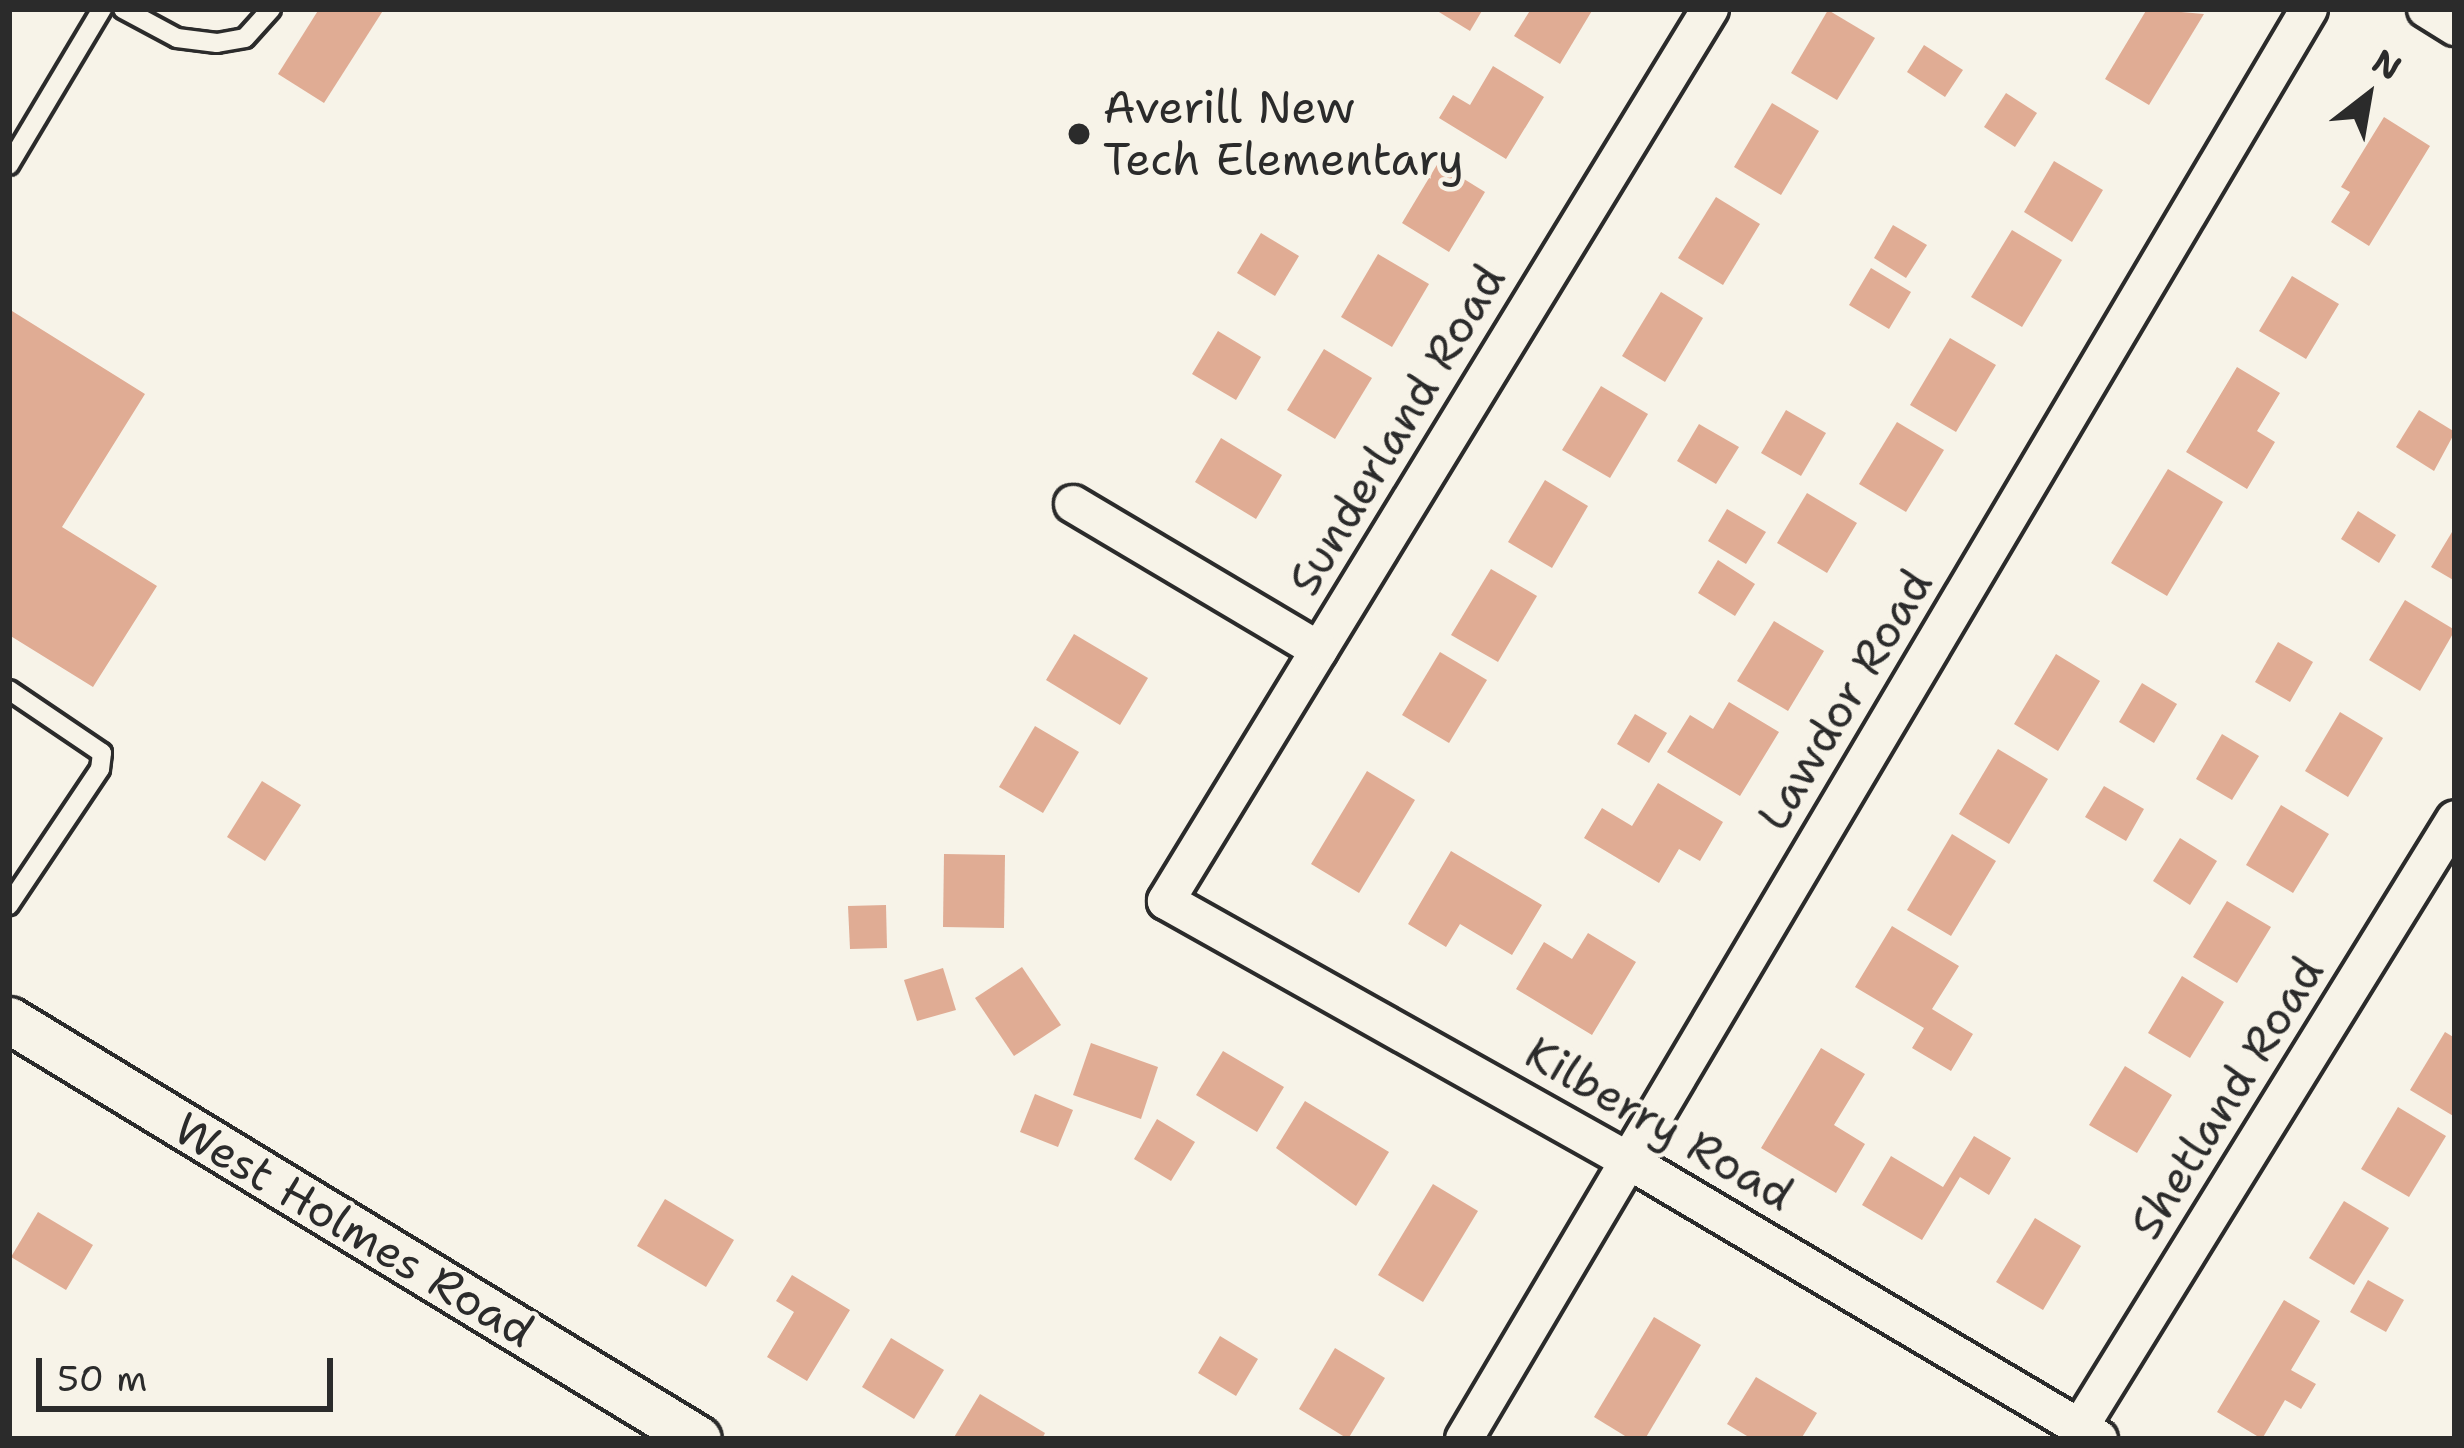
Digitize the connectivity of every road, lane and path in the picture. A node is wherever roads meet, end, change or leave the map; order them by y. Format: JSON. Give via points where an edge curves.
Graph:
{"nodes":[{"id":1,"x":102,"y":9,"type":"edge"},
{"id":2,"x":124,"y":9,"type":"edge"},
{"id":3,"x":271,"y":9,"type":"edge"},
{"id":4,"x":1710,"y":9,"type":"edge"},
{"id":5,"x":2309,"y":9,"type":"edge"},
{"id":6,"x":2426,"y":9,"type":"edge"},
{"id":7,"x":2455,"y":26,"type":"edge"},
{"id":8,"x":9,"y":165,"type":"edge"},
{"id":9,"x":1073,"y":504,"type":"dead end"},
{"id":10,"x":1319,"y":650,"type":"junction"},
{"id":11,"x":9,"y":690,"type":"edge"},
{"id":12,"x":2455,"y":820,"type":"edge"},
{"id":13,"x":1166,"y":901,"type":"joint"},
{"id":14,"x":9,"y":905,"type":"edge"},
{"id":15,"x":9,"y":1020,"type":"edge"},
{"id":16,"x":1629,"y":1161,"type":"junction"},
{"id":17,"x":2090,"y":1433,"type":"edge"},
{"id":18,"x":698,"y":1439,"type":"edge"},
{"id":19,"x":1464,"y":1439,"type":"edge"}],
"edges":[{"from":1,"to":8,"type":"lane"},
{"from":2,"to":3,"type":"lane","via":[[177,38],[217,44],[244,38]]},
{"from":4,"to":10,"type":"street","name":"Sunderland Road"},
{"from":5,"to":16,"type":"street","name":"Lawdor Road"},
{"from":6,"to":7,"type":"street"},
{"from":9,"to":10,"type":"street"},
{"from":10,"to":13,"type":"street","name":"Sunderland Road"},
{"from":11,"to":14,"type":"lane","via":[[102,753],[100,769]]},
{"from":12,"to":17,"type":"street","name":"Shetland Road"},
{"from":13,"to":16,"type":"street","name":"Kilberry Road"},
{"from":15,"to":18,"type":"street","name":"West Holmes Road"},
{"from":16,"to":17,"type":"street","name":"Kilberry Road"},
{"from":16,"to":19,"type":"street","name":"Lawdor Road"}]}
